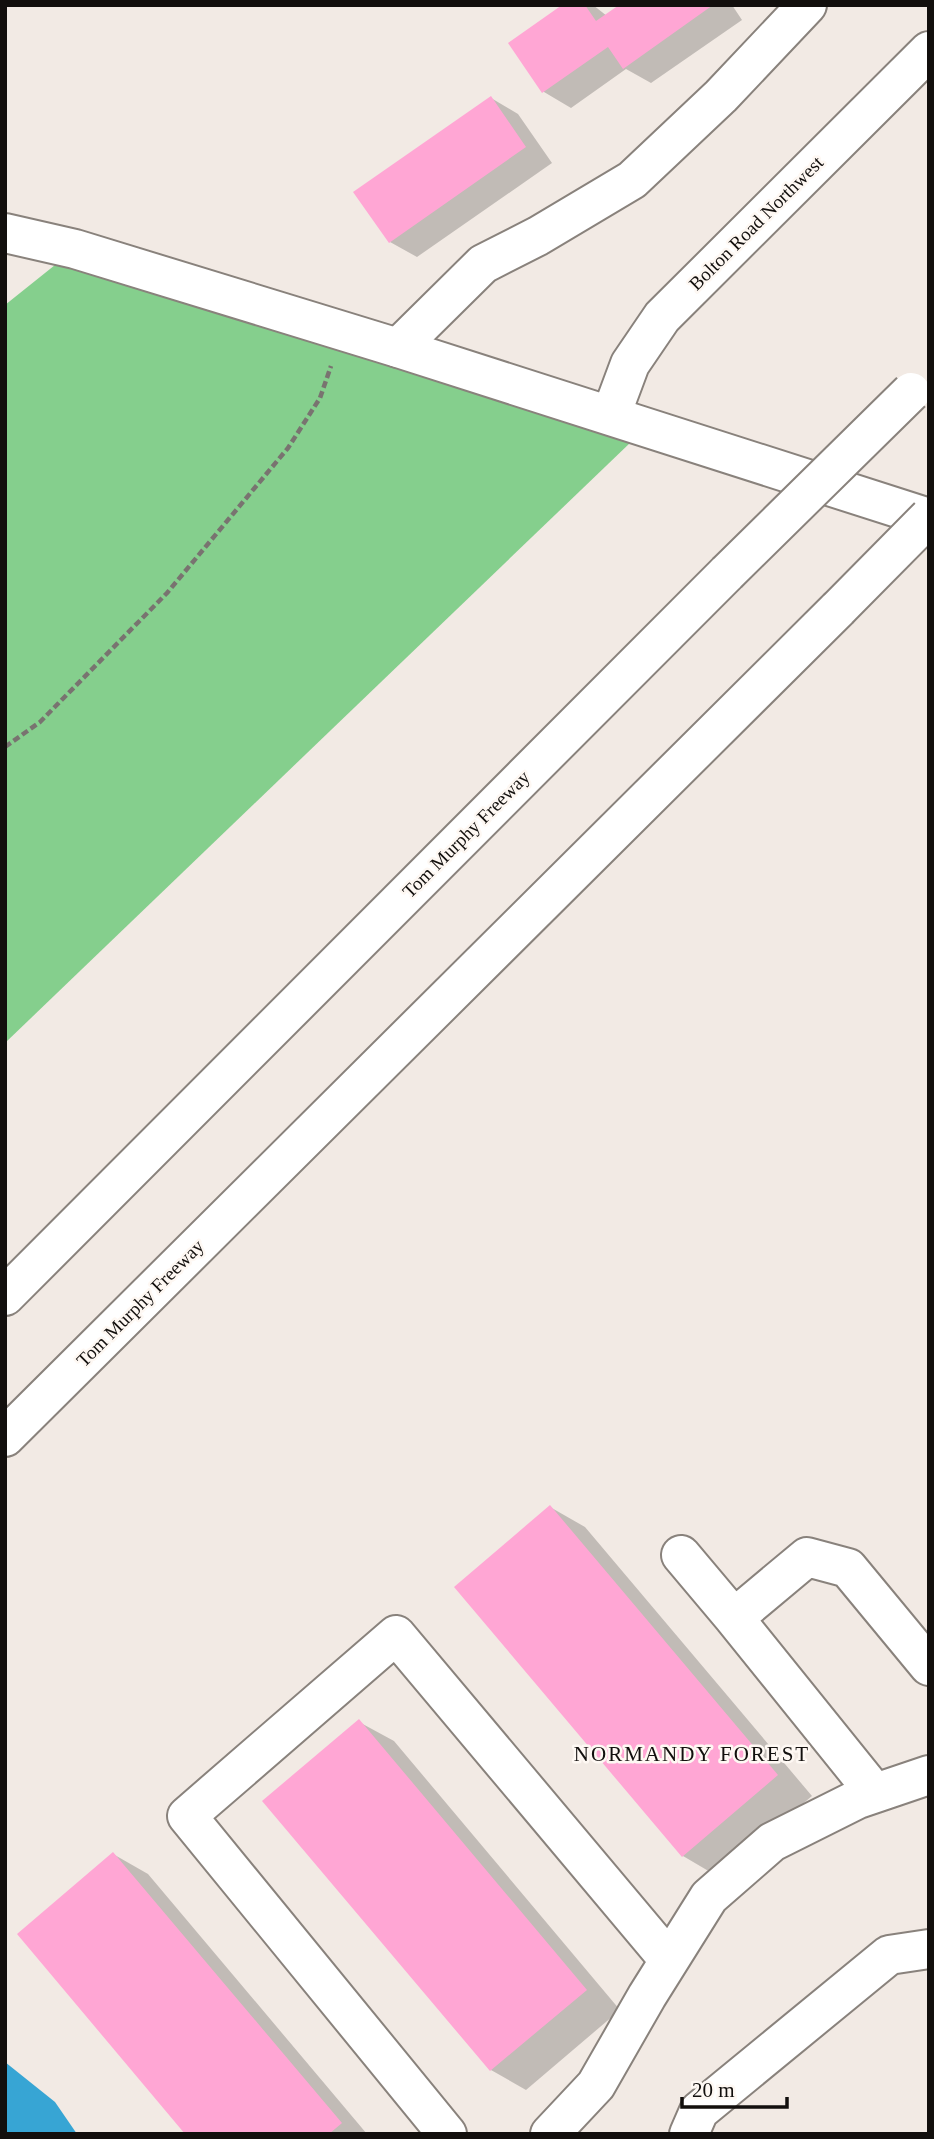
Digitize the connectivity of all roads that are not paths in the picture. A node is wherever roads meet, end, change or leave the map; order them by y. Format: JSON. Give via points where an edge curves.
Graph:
{"nodes":[{"id":1,"x":807,"y":5,"type":"edge"},
{"id":2,"x":929,"y":51,"type":"edge"},
{"id":3,"x":5,"y":233,"type":"edge"},
{"id":4,"x":398,"y":348,"type":"junction"},
{"id":5,"x":920,"y":383,"type":"edge"},
{"id":6,"x":611,"y":415,"type":"junction"},
{"id":7,"x":929,"y":518,"type":"edge"},
{"id":8,"x":5,"y":1296,"type":"edge"},
{"id":9,"x":5,"y":1437,"type":"edge"},
{"id":10,"x":681,"y":1555,"type":"dead end"},
{"id":11,"x":734,"y":1618,"type":"junction"},
{"id":12,"x":929,"y":1666,"type":"edge"},
{"id":13,"x":929,"y":1774,"type":"edge"},
{"id":14,"x":875,"y":1793,"type":"junction"},
{"id":15,"x":929,"y":1949,"type":"edge"},
{"id":16,"x":669,"y":1960,"type":"junction"},
{"id":17,"x":447,"y":2134,"type":"edge"},
{"id":18,"x":550,"y":2134,"type":"edge"},
{"id":19,"x":689,"y":2134,"type":"edge"}],
"edges":[{"from":1,"to":4,"type":"main road","via":[[632,180],[483,264]]},
{"from":2,"to":6,"type":"main road","name":"Bolton Road Northwest","via":[[662,317],[630,364]]},
{"from":3,"to":4,"type":"main road","via":[[75,249]]},
{"from":4,"to":6,"type":"main road"},
{"from":5,"to":8,"type":"main road","name":"Tom Murphy Freeway","bridge":true},
{"from":6,"to":7,"type":"main road"},
{"from":7,"to":9,"type":"main road","name":"Tom Murphy Freeway","bridge":true},
{"from":10,"to":11,"type":"main road"},
{"from":11,"to":12,"type":"main road","via":[[807,1557],[848,1568]]},
{"from":11,"to":14,"type":"main road"},
{"from":13,"to":14,"type":"main road"},
{"from":14,"to":16,"type":"main road","via":[[772,1842],[709,1897]]},
{"from":15,"to":19,"type":"main road","via":[[889,1955],[699,2111]]},
{"from":16,"to":17,"type":"main road","via":[[396,1634],[187,1816]]},
{"from":16,"to":18,"type":"main road","via":[[596,2085]]}]}
